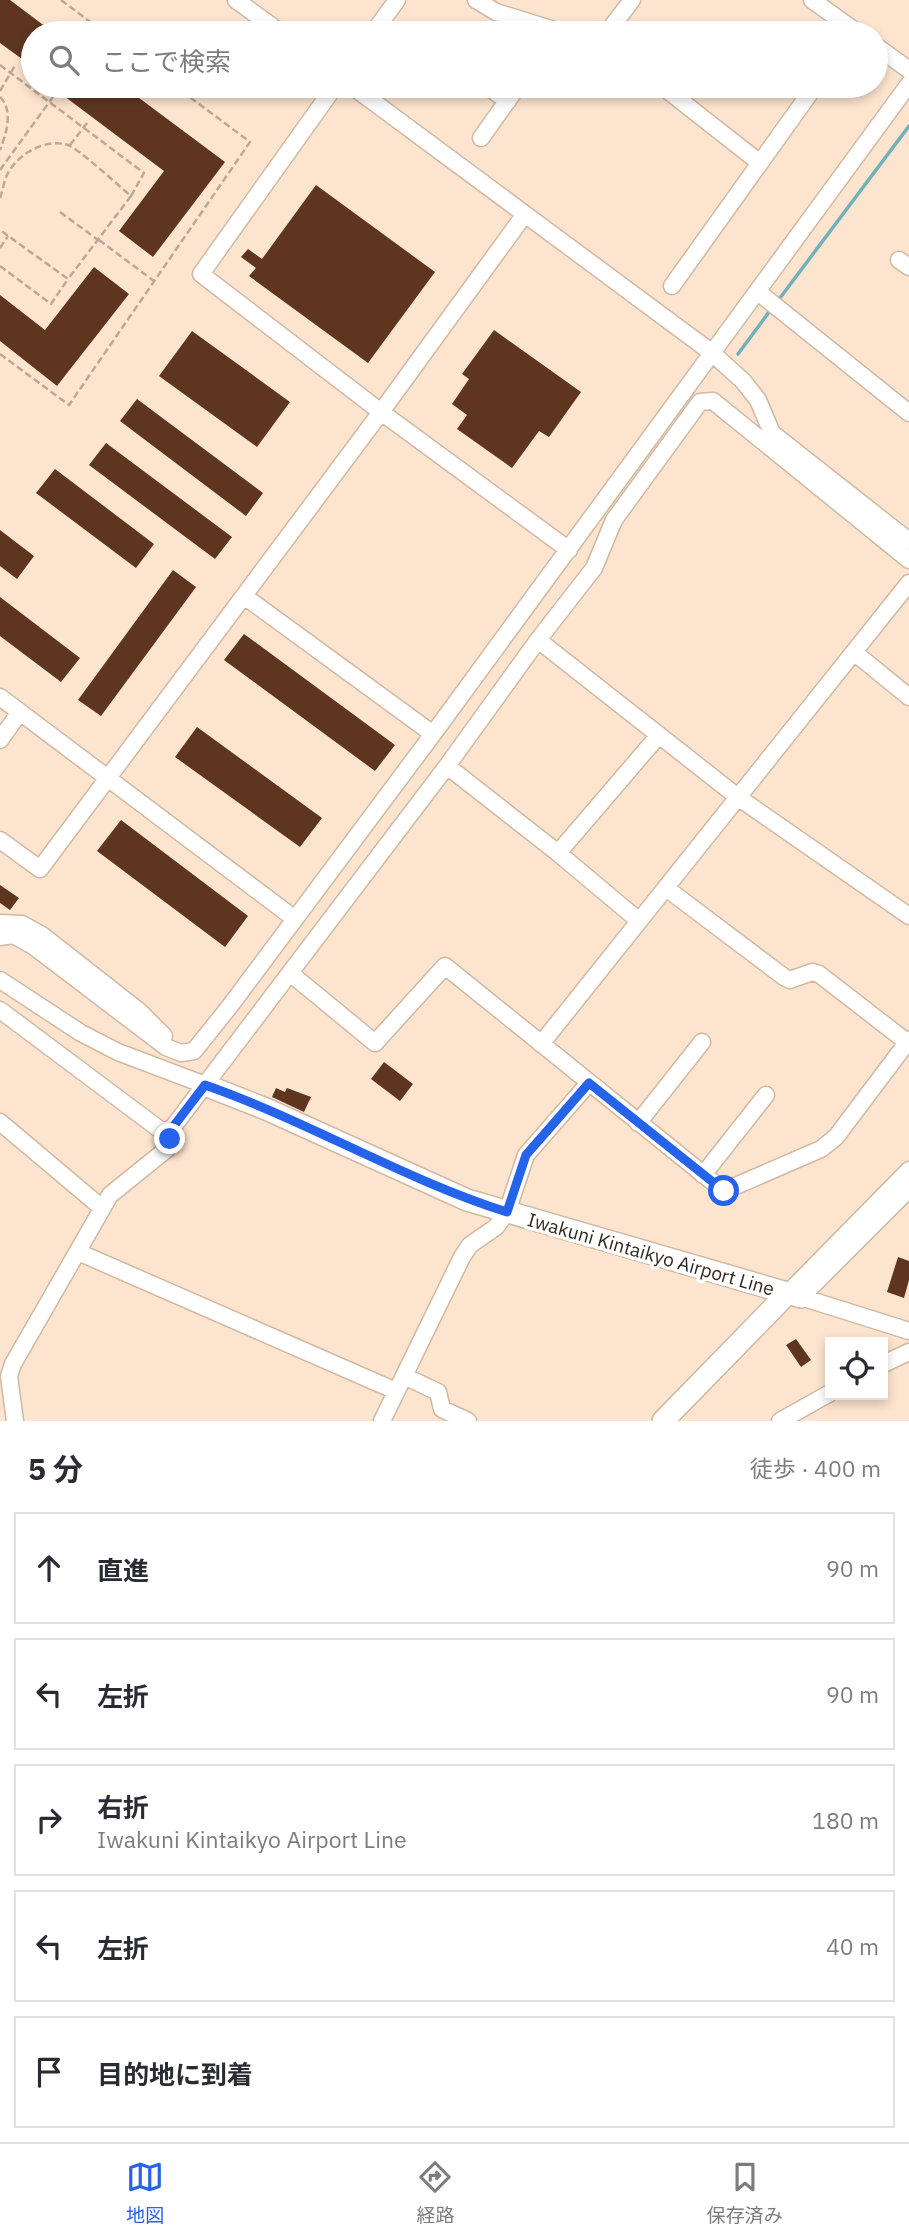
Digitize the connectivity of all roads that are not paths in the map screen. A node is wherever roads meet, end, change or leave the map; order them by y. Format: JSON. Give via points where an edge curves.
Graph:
{"nodes":[{"id":1,"x":236,"y":0,"type":"edge"},
{"id":2,"x":397,"y":0,"type":"edge"},
{"id":3,"x":476,"y":0,"type":"edge"},
{"id":4,"x":632,"y":0,"type":"edge"},
{"id":5,"x":812,"y":0,"type":"edge"},
{"id":6,"x":265,"y":21,"type":"edge"},
{"id":7,"x":382,"y":21,"type":"edge"},
{"id":8,"x":523,"y":21,"type":"edge"},
{"id":9,"x":616,"y":21,"type":"edge"},
{"id":10,"x":840,"y":21,"type":"edge"},
{"id":11,"x":888,"y":55,"type":"edge"},
{"id":12,"x":909,"y":70,"type":"edge"},
{"id":13,"x":909,"y":84,"type":"edge"},
{"id":14,"x":326,"y":98,"type":"edge"},
{"id":15,"x":368,"y":98,"type":"edge"},
{"id":16,"x":504,"y":98,"type":"edge"},
{"id":17,"x":510,"y":98,"type":"edge"},
{"id":18,"x":677,"y":98,"type":"edge"},
{"id":19,"x":806,"y":98,"type":"edge"},
{"id":20,"x":508,"y":101,"type":"junction"},
{"id":21,"x":481,"y":138,"type":"dead end"},
{"id":22,"x":760,"y":163,"type":"junction"},
{"id":23,"x":525,"y":214,"type":"junction"},
{"id":24,"x":672,"y":286,"type":"dead end"},
{"id":25,"x":758,"y":292,"type":"junction"},
{"id":26,"x":711,"y":352,"type":"junction"},
{"id":27,"x":381,"y":412,"type":"junction"},
{"id":28,"x":909,"y":412,"type":"edge"},
{"id":29,"x":909,"y":541,"type":"edge"},
{"id":30,"x":569,"y":550,"type":"junction"},
{"id":31,"x":909,"y":560,"type":"edge"},
{"id":32,"x":909,"y":583,"type":"edge"},
{"id":33,"x":244,"y":596,"type":"junction"},
{"id":34,"x":538,"y":640,"type":"junction"},
{"id":35,"x":855,"y":653,"type":"junction"},
{"id":36,"x":0,"y":697,"type":"edge"},
{"id":37,"x":909,"y":697,"type":"edge"},
{"id":38,"x":20,"y":712,"type":"junction"},
{"id":39,"x":433,"y":734,"type":"junction"},
{"id":40,"x":659,"y":735,"type":"junction"},
{"id":41,"x":0,"y":740,"type":"edge"},
{"id":42,"x":447,"y":766,"type":"junction"},
{"id":43,"x":108,"y":778,"type":"junction"},
{"id":44,"x":739,"y":798,"type":"junction"},
{"id":45,"x":0,"y":839,"type":"edge"},
{"id":46,"x":558,"y":853,"type":"junction"},
{"id":47,"x":666,"y":888,"type":"junction"},
{"id":48,"x":909,"y":916,"type":"edge"},
{"id":49,"x":295,"y":919,"type":"junction"},
{"id":50,"x":638,"y":920,"type":"junction"},
{"id":51,"x":0,"y":923,"type":"edge"},
{"id":52,"x":0,"y":937,"type":"edge"},
{"id":53,"x":290,"y":973,"type":"junction"},
{"id":54,"x":0,"y":980,"type":"edge"},
{"id":55,"x":0,"y":1010,"type":"edge"},
{"id":56,"x":205,"y":1037,"type":"junction"},
{"id":57,"x":909,"y":1040,"type":"edge"},
{"id":58,"x":702,"y":1042,"type":"dead end"},
{"id":59,"x":541,"y":1044,"type":"junction"},
{"id":60,"x":211,"y":1078,"type":"junction"},
{"id":61,"x":589,"y":1083,"type":"junction"},
{"id":62,"x":766,"y":1095,"type":"dead end"},
{"id":63,"x":0,"y":1122,"type":"edge"},
{"id":64,"x":638,"y":1122,"type":"junction"},
{"id":65,"x":167,"y":1130,"type":"junction"},
{"id":66,"x":909,"y":1170,"type":"edge"},
{"id":67,"x":704,"y":1175,"type":"junction"},
{"id":68,"x":909,"y":1189,"type":"edge"},
{"id":69,"x":102,"y":1208,"type":"junction"},
{"id":70,"x":507,"y":1212,"type":"junction"},
{"id":71,"x":78,"y":1252,"type":"junction"},
{"id":72,"x":794,"y":1296,"type":"junction"},
{"id":73,"x":909,"y":1331,"type":"edge"},
{"id":74,"x":909,"y":1352,"type":"edge"},
{"id":75,"x":888,"y":1362,"type":"edge"},
{"id":76,"x":4,"y":1375,"type":"edge"},
{"id":77,"x":404,"y":1376,"type":"junction"},
{"id":78,"x":396,"y":1391,"type":"junction"},
{"id":79,"x":825,"y":1396,"type":"edge"},
{"id":80,"x":15,"y":1421,"type":"edge"},
{"id":81,"x":382,"y":1421,"type":"edge"},
{"id":82,"x":468,"y":1421,"type":"edge"},
{"id":83,"x":663,"y":1421,"type":"edge"},
{"id":84,"x":681,"y":1421,"type":"edge"},
{"id":85,"x":780,"y":1421,"type":"edge"}],
"edges":[{"from":1,"to":6,"type":"street"},
{"from":2,"to":7,"type":"street"},
{"from":3,"to":8,"type":"street"},
{"from":4,"to":9,"type":"street"},
{"from":5,"to":10,"type":"street"},
{"from":11,"to":12,"type":"street"},
{"from":13,"to":25,"type":"street"},
{"from":14,"to":27,"type":"street","via":[[201,274]]},
{"from":15,"to":23,"type":"street"},
{"from":16,"to":20,"type":"street"},
{"from":17,"to":20,"type":"street"},
{"from":18,"to":22,"type":"street"},
{"from":19,"to":22,"type":"street"},
{"from":20,"to":21,"type":"street"},
{"from":22,"to":24,"type":"street"},
{"from":23,"to":26,"type":"street"},
{"from":23,"to":27,"type":"street"},
{"from":25,"to":26,"type":"street"},
{"from":25,"to":28,"type":"street"},
{"from":26,"to":29,"type":"street","via":[[758,400],[772,433]]},
{"from":26,"to":30,"type":"street"},
{"from":27,"to":30,"type":"street"},
{"from":27,"to":33,"type":"street"},
{"from":30,"to":39,"type":"street"},
{"from":31,"to":34,"type":"street","via":[[713,401],[700,402],[614,520],[594,568]]},
{"from":32,"to":35,"type":"street"},
{"from":33,"to":39,"type":"street"},
{"from":33,"to":43,"type":"street"},
{"from":34,"to":40,"type":"street"},
{"from":34,"to":42,"type":"street"},
{"from":35,"to":37,"type":"street"},
{"from":35,"to":44,"type":"street"},
{"from":36,"to":38,"type":"street"},
{"from":38,"to":41,"type":"street"},
{"from":38,"to":43,"type":"street"},
{"from":39,"to":49,"type":"street"},
{"from":40,"to":44,"type":"street"},
{"from":40,"to":46,"type":"street"},
{"from":42,"to":46,"type":"street"},
{"from":42,"to":53,"type":"street"},
{"from":43,"to":45,"type":"street","via":[[40,869]]},
{"from":43,"to":49,"type":"street"},
{"from":44,"to":47,"type":"street"},
{"from":44,"to":48,"type":"street"},
{"from":46,"to":50,"type":"street"},
{"from":47,"to":50,"type":"street"},
{"from":47,"to":57,"type":"street","via":[[784,977],[820,974]]},
{"from":49,"to":56,"type":"street"},
{"from":50,"to":59,"type":"street"},
{"from":51,"to":56,"type":"street","via":[[22,925],[42,935],[168,1039],[180,1044]]},
{"from":52,"to":56,"type":"street","via":[[13,935],[33,946],[166,1047],[181,1053],[194,1051]]},
{"from":53,"to":59,"type":"street","via":[[375,1043],[445,966]]},
{"from":53,"to":60,"type":"street"},
{"from":54,"to":60,"type":"street","via":[[106,1046]]},
{"from":55,"to":65,"type":"street","via":[[159,1129]]},
{"from":57,"to":67,"type":"street","via":[[836,1136],[821,1149],[724,1191]]},
{"from":58,"to":64,"type":"street"},
{"from":59,"to":61,"type":"street"},
{"from":60,"to":65,"type":"street"},
{"from":60,"to":70,"type":"main road","name":"Iwakuni Kintaikyo Airport Line","via":[[266,1109],[467,1200]]},
{"from":61,"to":64,"type":"street"},
{"from":61,"to":70,"type":"street","via":[[526,1155]]},
{"from":62,"to":67,"type":"street"},
{"from":63,"to":69,"type":"street"},
{"from":64,"to":67,"type":"street"},
{"from":65,"to":69,"type":"street","via":[[167,1149],[121,1184]]},
{"from":66,"to":72,"type":"street"},
{"from":68,"to":72,"type":"street"},
{"from":69,"to":71,"type":"street"},
{"from":70,"to":72,"type":"main road","name":"Iwakuni Kintaikyo Airport Line"},
{"from":70,"to":77,"type":"street","via":[[462,1257]]},
{"from":71,"to":76,"type":"street"},
{"from":71,"to":78,"type":"street"},
{"from":72,"to":73,"type":"street"},
{"from":72,"to":83,"type":"main road","name":"Iwakuni Kintaikyo Airport Line"},
{"from":72,"to":84,"type":"main road","name":"Iwakuni Kintaikyo Airport Line"},
{"from":74,"to":75,"type":"street"},
{"from":76,"to":80,"type":"street"},
{"from":77,"to":78,"type":"street"},
{"from":77,"to":82,"type":"street","via":[[438,1392],[442,1409]]},
{"from":78,"to":81,"type":"street"},
{"from":79,"to":85,"type":"street"}]}
